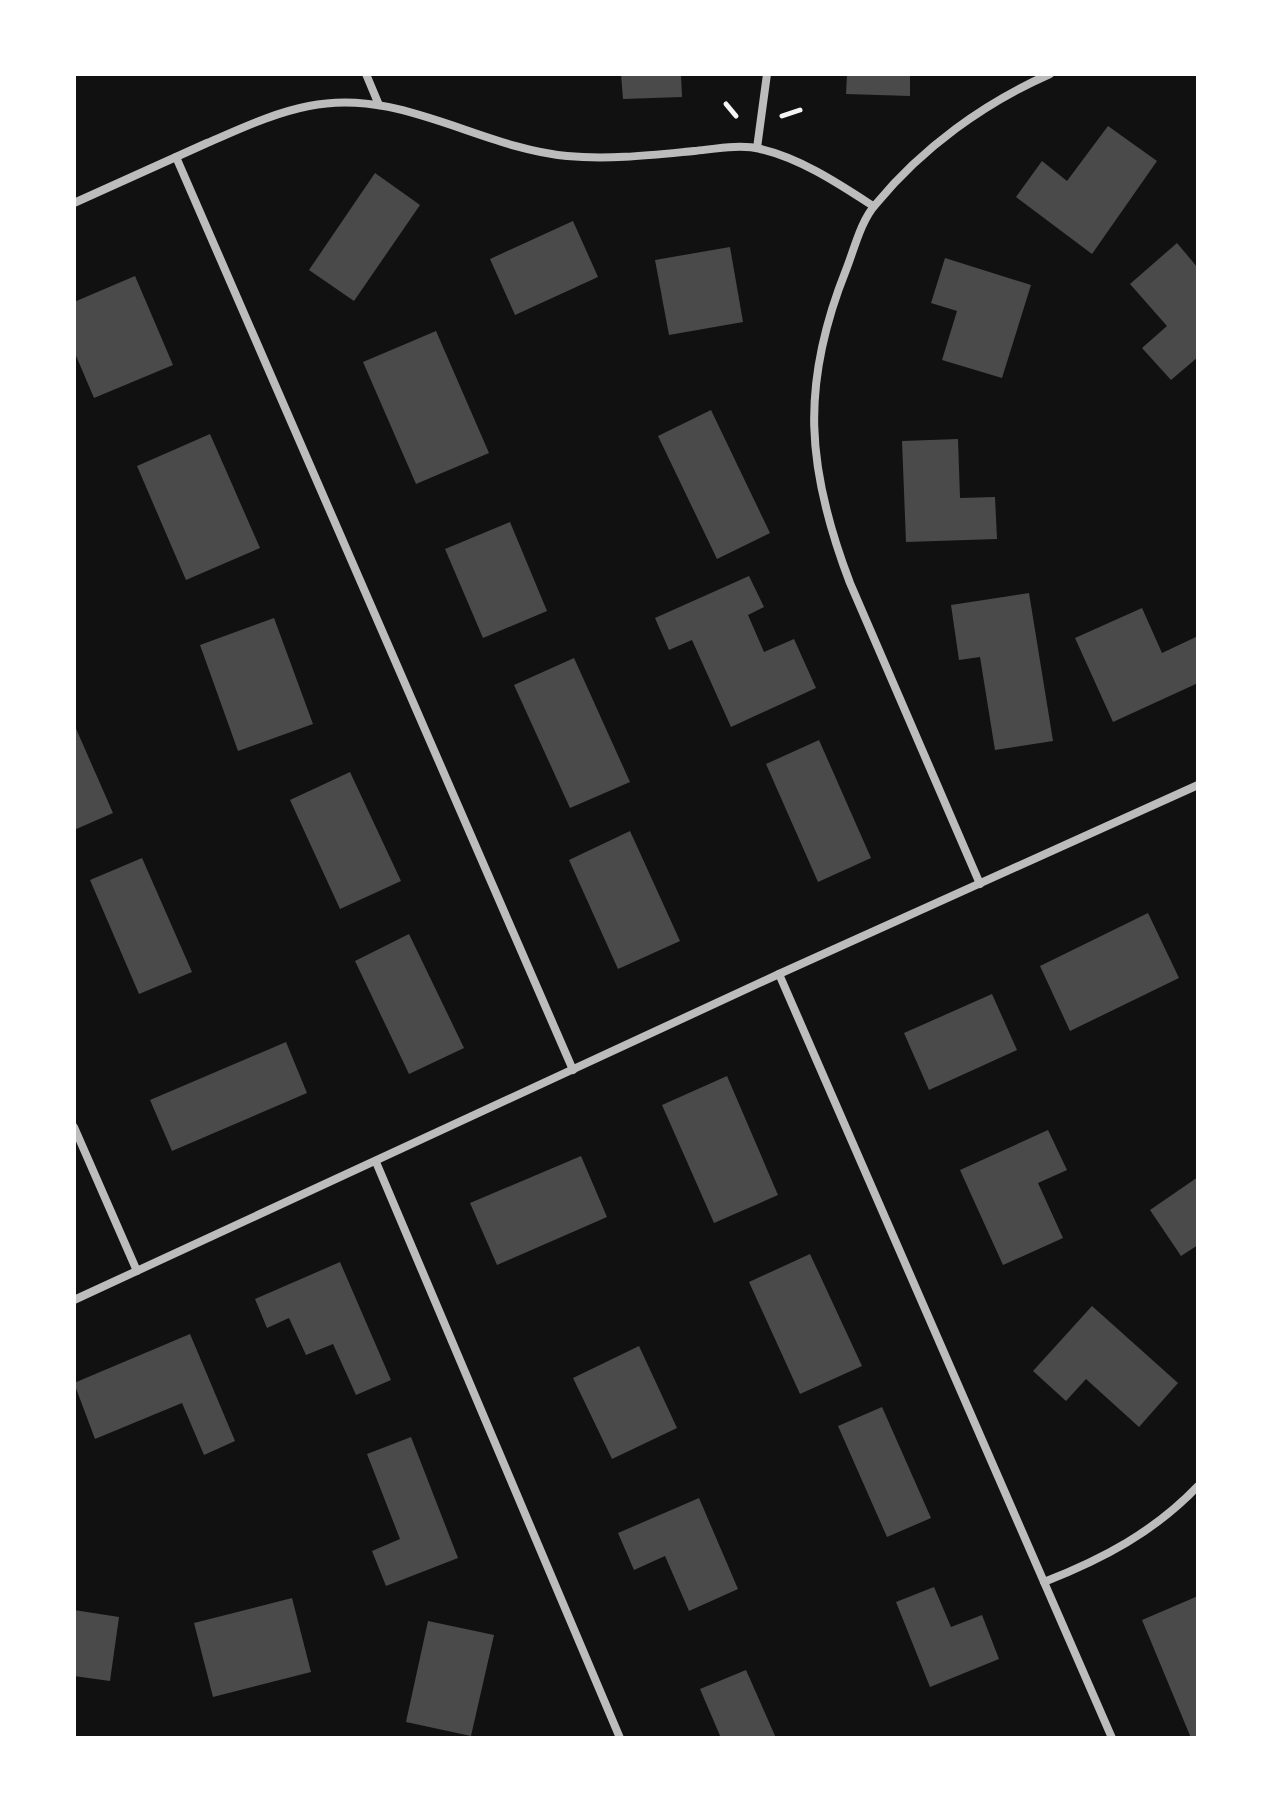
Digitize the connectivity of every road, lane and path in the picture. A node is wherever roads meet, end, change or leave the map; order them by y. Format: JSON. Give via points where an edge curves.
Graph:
{"nodes":[{"id":1,"x":366,"y":74,"type":"edge"},
{"id":2,"x":767,"y":74,"type":"edge"},
{"id":3,"x":1050,"y":74,"type":"edge"},
{"id":4,"x":726,"y":104,"type":"dead end"},
{"id":5,"x":379,"y":105,"type":"junction"},
{"id":6,"x":800,"y":110,"type":"dead end"},
{"id":7,"x":736,"y":116,"type":"dead end"},
{"id":8,"x":779,"y":116,"type":"dead end"},
{"id":9,"x":757,"y":148,"type":"junction"},
{"id":10,"x":176,"y":157,"type":"junction"},
{"id":11,"x":74,"y":203,"type":"edge"},
{"id":12,"x":873,"y":206,"type":"junction"},
{"id":13,"x":1198,"y":785,"type":"edge"},
{"id":14,"x":980,"y":884,"type":"junction"},
{"id":15,"x":779,"y":974,"type":"junction"},
{"id":16,"x":573,"y":1070,"type":"junction"},
{"id":17,"x":74,"y":1127,"type":"edge"},
{"id":18,"x":376,"y":1162,"type":"junction"},
{"id":19,"x":137,"y":1271,"type":"junction"},
{"id":20,"x":74,"y":1300,"type":"edge"},
{"id":21,"x":1198,"y":1486,"type":"edge"},
{"id":22,"x":1044,"y":1582,"type":"junction"},
{"id":23,"x":620,"y":1738,"type":"edge"},
{"id":24,"x":1112,"y":1738,"type":"edge"}],
"edges":[{"from":1,"to":5,"type":"street"},
{"from":2,"to":9,"type":"street"},
{"from":3,"to":12,"type":"street","via":[[964,123]]},
{"from":4,"to":7,"type":"path"},
{"from":5,"to":9,"type":"street","via":[[532,151],[567,156]]},
{"from":5,"to":10,"type":"street","via":[[308,106],[259,120]]},
{"from":6,"to":8,"type":"path"},
{"from":9,"to":12,"type":"street","via":[[783,156]]},
{"from":10,"to":11,"type":"street"},
{"from":10,"to":16,"type":"street"},
{"from":12,"to":14,"type":"street","via":[[836,296],[814,385],[819,482],[830,533],[850,583]]},
{"from":13,"to":14,"type":"street"},
{"from":14,"to":15,"type":"street"},
{"from":15,"to":16,"type":"street"},
{"from":15,"to":22,"type":"street"},
{"from":16,"to":18,"type":"street"},
{"from":17,"to":19,"type":"street"},
{"from":18,"to":19,"type":"street"},
{"from":18,"to":23,"type":"street"},
{"from":19,"to":20,"type":"street"},
{"from":21,"to":22,"type":"street","via":[[1128,1544]]},
{"from":22,"to":24,"type":"street"}]}
